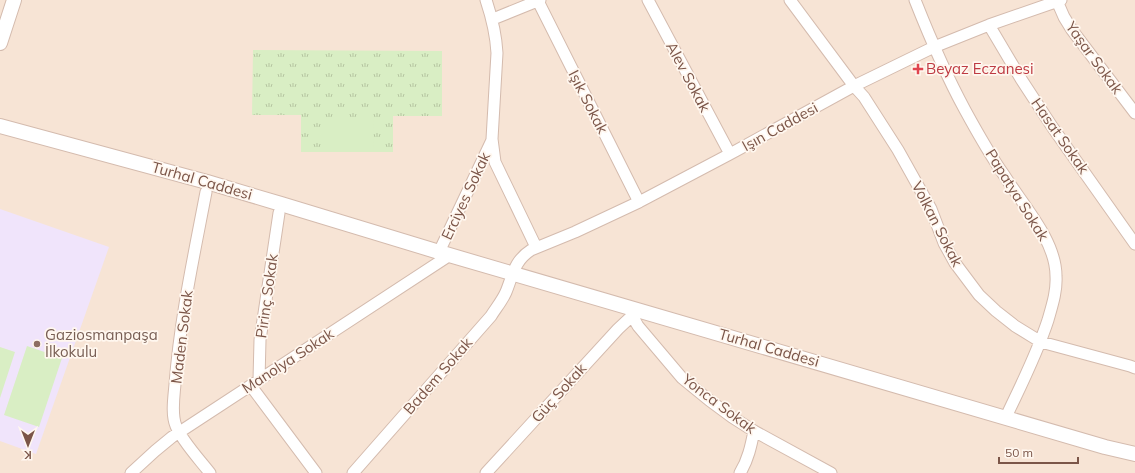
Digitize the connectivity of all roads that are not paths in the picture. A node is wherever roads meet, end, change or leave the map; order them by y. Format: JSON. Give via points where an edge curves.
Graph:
{"nodes":[{"id":1,"x":14,"y":0,"type":"edge"},
{"id":2,"x":486,"y":0,"type":"edge"},
{"id":3,"x":539,"y":0,"type":"edge"},
{"id":4,"x":648,"y":0,"type":"edge"},
{"id":5,"x":790,"y":0,"type":"edge"},
{"id":6,"x":916,"y":0,"type":"edge"},
{"id":7,"x":1059,"y":1,"type":"edge"},
{"id":8,"x":493,"y":19,"type":"junction"},
{"id":9,"x":988,"y":25,"type":"junction"},
{"id":10,"x":0,"y":43,"type":"edge"},
{"id":11,"x":934,"y":47,"type":"junction"},
{"id":12,"x":854,"y":86,"type":"junction"},
{"id":13,"x":1135,"y":113,"type":"edge"},
{"id":14,"x":0,"y":126,"type":"edge"},
{"id":15,"x":0,"y":136,"type":"edge"},
{"id":16,"x":492,"y":139,"type":"junction"},
{"id":17,"x":730,"y":154,"type":"junction"},
{"id":18,"x":206,"y":192,"type":"junction"},
{"id":19,"x":639,"y":202,"type":"junction"},
{"id":20,"x":279,"y":213,"type":"junction"},
{"id":21,"x":402,"y":242,"type":"junction"},
{"id":22,"x":1135,"y":244,"type":"edge"},
{"id":23,"x":536,"y":248,"type":"junction"},
{"id":24,"x":444,"y":254,"type":"junction"},
{"id":25,"x":513,"y":274,"type":"junction"},
{"id":26,"x":634,"y":312,"type":"junction"},
{"id":27,"x":1041,"y":342,"type":"junction"},
{"id":28,"x":1135,"y":368,"type":"edge"},
{"id":29,"x":255,"y":383,"type":"junction"},
{"id":30,"x":1006,"y":417,"type":"junction"},
{"id":31,"x":754,"y":431,"type":"junction"},
{"id":32,"x":180,"y":432,"type":"junction"},
{"id":33,"x":1135,"y":454,"type":"edge"},
{"id":34,"x":131,"y":473,"type":"edge"},
{"id":35,"x":210,"y":473,"type":"edge"},
{"id":36,"x":316,"y":473,"type":"edge"},
{"id":37,"x":353,"y":473,"type":"edge"},
{"id":38,"x":486,"y":473,"type":"edge"},
{"id":39,"x":740,"y":473,"type":"edge"},
{"id":40,"x":831,"y":473,"type":"edge"}],
"edges":[{"from":1,"to":10,"type":"street"},
{"from":2,"to":8,"type":"street","name":"Erciyes Sokak"},
{"from":3,"to":8,"type":"street"},
{"from":3,"to":19,"type":"street","name":"Işık Sokak"},
{"from":4,"to":17,"type":"street","name":"Alev Sokak"},
{"from":5,"to":12,"type":"street","name":"Volkan Sokak"},
{"from":6,"to":11,"type":"street","name":"Papatya Sokak"},
{"from":7,"to":9,"type":"street","name":"Işın Caddesi"},
{"from":7,"to":13,"type":"street","name":"Yaşar Sokak","via":[[1072,30]]},
{"from":8,"to":16,"type":"street","name":"Erciyes Sokak","via":[[497,53]]},
{"from":9,"to":11,"type":"street","name":"Işın Caddesi"},
{"from":9,"to":22,"type":"street","name":"Hasat Sokak","via":[[1053,128]]},
{"from":11,"to":12,"type":"street","name":"Işın Caddesi"},
{"from":11,"to":27,"type":"street","name":"Papatya Sokak","via":[[965,109],[1003,174],[1043,232],[1053,256],[1056,275],[1054,296]]},
{"from":12,"to":17,"type":"street","name":"Işın Caddesi"},
{"from":12,"to":27,"type":"street","name":"Volkan Sokak","via":[[864,97],[898,150],[931,209],[955,263],[979,295],[996,311]]},
{"from":14,"to":21,"type":"street","name":"Turhal Caddesi","via":[[259,197]]},
{"from":15,"to":18,"type":"street","name":"Turhal Caddesi"},
{"from":16,"to":23,"type":"street","name":"Erciyes Sokak","via":[[495,162]]},
{"from":16,"to":24,"type":"street","name":"Erciyes Sokak"},
{"from":17,"to":19,"type":"street","name":"Işın Caddesi"},
{"from":18,"to":20,"type":"street","name":"Turhal Caddesi"},
{"from":18,"to":32,"type":"street","name":"Maden Sokak","via":[[176,372],[174,419]]},
{"from":19,"to":23,"type":"street","name":"Işın Caddesi"},
{"from":20,"to":21,"type":"street","name":"Turhal Caddesi"},
{"from":20,"to":29,"type":"street","name":"Pirinç Sokak"},
{"from":21,"to":24,"type":"street","name":"Turhal Caddesi"},
{"from":23,"to":25,"type":"street","name":"Işın Caddesi","via":[[521,257]]},
{"from":24,"to":25,"type":"street","name":"Turhal Caddesi"},
{"from":24,"to":29,"type":"street","name":"Manolya Sokak"},
{"from":25,"to":26,"type":"street","name":"Turhal Caddesi"},
{"from":25,"to":37,"type":"street","name":"Badem Sokak","via":[[491,316]]},
{"from":26,"to":30,"type":"street","name":"Turhal Caddesi"},
{"from":26,"to":31,"type":"street","name":"Yonca Sokak","via":[[638,326],[682,378]]},
{"from":26,"to":38,"type":"street","name":"Güç Sokak"},
{"from":27,"to":28,"type":"street","name":"Volkan Sokak"},
{"from":27,"to":30,"type":"street","name":"Papatya Sokak"},
{"from":29,"to":32,"type":"street","name":"Manolya Sokak"},
{"from":29,"to":36,"type":"street"},
{"from":30,"to":33,"type":"street","name":"Turhal Caddesi"},
{"from":31,"to":39,"type":"street","via":[[748,456]]},
{"from":31,"to":40,"type":"street","name":"Yonca Sokak"},
{"from":32,"to":34,"type":"street","name":"Manolya Sokak"},
{"from":32,"to":35,"type":"street","name":"Maden Sokak"}]}
